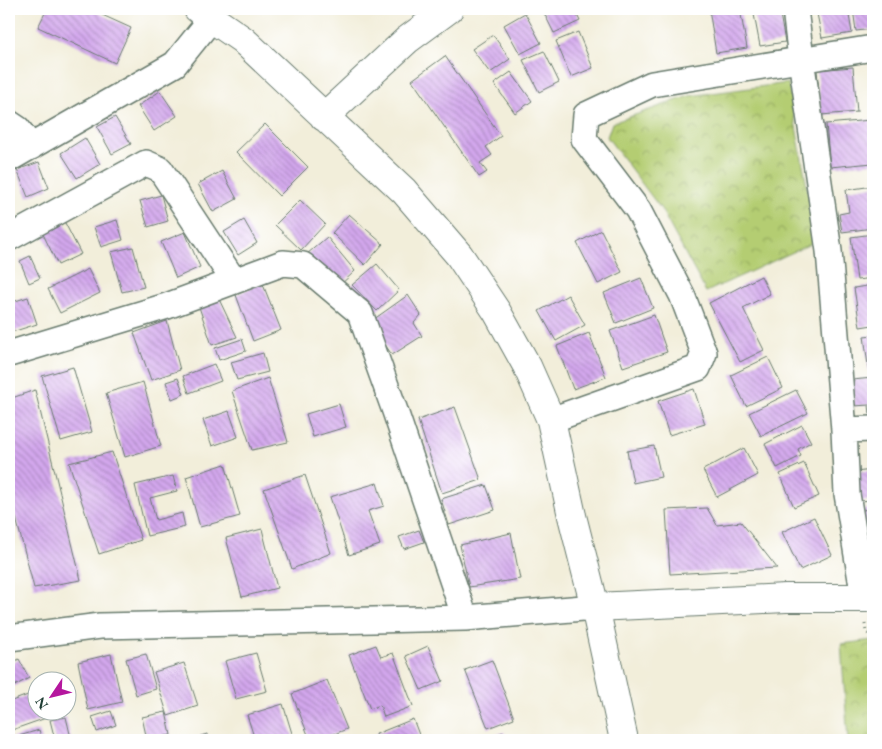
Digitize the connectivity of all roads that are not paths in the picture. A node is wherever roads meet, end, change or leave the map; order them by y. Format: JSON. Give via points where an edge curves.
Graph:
{"nodes":[{"id":1,"x":448,"y":9,"type":"edge"},
{"id":2,"x":795,"y":9,"type":"edge"},
{"id":3,"x":205,"y":14,"type":"edge"},
{"id":4,"x":873,"y":48,"type":"edge"},
{"id":5,"x":801,"y":59,"type":"junction"},
{"id":6,"x":324,"y":117,"type":"junction"},
{"id":7,"x":9,"y":124,"type":"edge"},
{"id":8,"x":31,"y":147,"type":"junction"},
{"id":9,"x":9,"y":159,"type":"edge"},
{"id":10,"x":9,"y":238,"type":"edge"},
{"id":11,"x":234,"y":281,"type":"junction"},
{"id":12,"x":9,"y":354,"type":"edge"},
{"id":13,"x":551,"y":420,"type":"junction"},
{"id":14,"x":873,"y":429,"type":"edge"},
{"id":15,"x":844,"y":430,"type":"junction"},
{"id":16,"x":868,"y":598,"type":"edge"},
{"id":17,"x":595,"y":606,"type":"junction"},
{"id":18,"x":465,"y":618,"type":"junction"},
{"id":19,"x":9,"y":638,"type":"edge"},
{"id":20,"x":624,"y":740,"type":"edge"}],
"edges":[{"from":1,"to":6,"type":"street","via":[[407,40]]},
{"from":2,"to":5,"type":"street"},
{"from":3,"to":6,"type":"street","via":[[243,40]]},
{"from":3,"to":8,"type":"street","via":[[176,64]]},
{"from":4,"to":5,"type":"street"},
{"from":5,"to":13,"type":"street","via":[[652,84],[586,115],[584,139],[638,210],[682,295],[704,353],[698,368]]},
{"from":5,"to":15,"type":"street","via":[[829,251]]},
{"from":6,"to":13,"type":"street","via":[[404,191],[459,255],[497,312],[527,366]]},
{"from":7,"to":8,"type":"street","via":[[18,129]]},
{"from":8,"to":9,"type":"street"},
{"from":10,"to":11,"type":"street","via":[[146,163],[160,169]]},
{"from":11,"to":12,"type":"street","via":[[166,306]]},
{"from":11,"to":18,"type":"street","via":[[283,263],[303,265],[360,313]]},
{"from":13,"to":17,"type":"street"},
{"from":14,"to":15,"type":"street"},
{"from":15,"to":16,"type":"street","via":[[847,494]]},
{"from":16,"to":17,"type":"street"},
{"from":17,"to":18,"type":"street"},
{"from":17,"to":20,"type":"street"},
{"from":18,"to":19,"type":"street","via":[[100,626]]}]}
